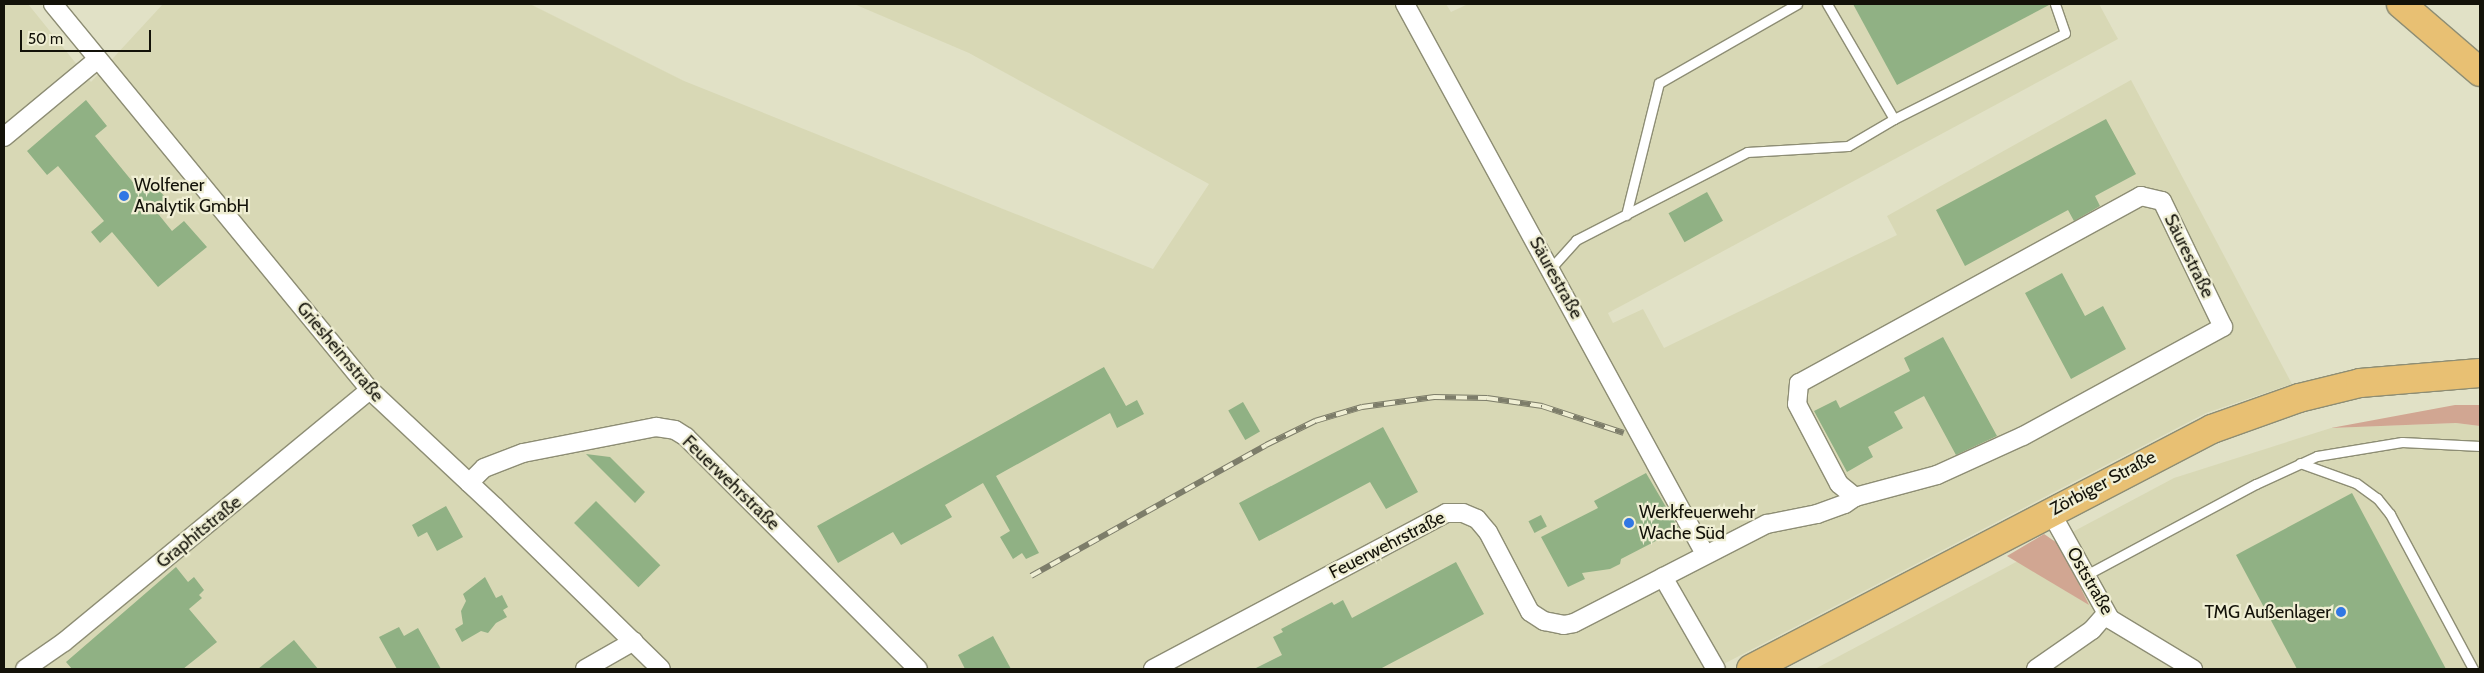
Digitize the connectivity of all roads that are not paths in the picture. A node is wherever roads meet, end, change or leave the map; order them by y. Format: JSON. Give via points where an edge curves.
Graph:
{"nodes":[{"id":1,"x":53,"y":4,"type":"edge"},
{"id":2,"x":1405,"y":4,"type":"edge"},
{"id":3,"x":1797,"y":4,"type":"edge"},
{"id":4,"x":1827,"y":4,"type":"edge"},
{"id":5,"x":2055,"y":4,"type":"edge"},
{"id":6,"x":2401,"y":4,"type":"edge"},
{"id":7,"x":98,"y":59,"type":"junction"},
{"id":8,"x":2480,"y":72,"type":"edge"},
{"id":9,"x":1894,"y":119,"type":"junction"},
{"id":10,"x":4,"y":137,"type":"edge"},
{"id":11,"x":1626,"y":215,"type":"junction"},
{"id":12,"x":1551,"y":268,"type":"junction"},
{"id":13,"x":2480,"y":373,"type":"edge"},
{"id":14,"x":370,"y":390,"type":"junction"},
{"id":15,"x":2480,"y":446,"type":"edge"},
{"id":16,"x":2300,"y":463,"type":"junction"},
{"id":17,"x":469,"y":483,"type":"junction"},
{"id":18,"x":1855,"y":497,"type":"junction"},
{"id":19,"x":2050,"y":511,"type":"junction"},
{"id":20,"x":1705,"y":554,"type":"junction"},
{"id":21,"x":2086,"y":576,"type":"junction"},
{"id":22,"x":1663,"y":577,"type":"junction"},
{"id":23,"x":2106,"y":614,"type":"junction"},
{"id":24,"x":634,"y":641,"type":"junction"},
{"id":25,"x":25,"y":669,"type":"edge"},
{"id":26,"x":585,"y":669,"type":"edge"},
{"id":27,"x":661,"y":669,"type":"edge"},
{"id":28,"x":918,"y":669,"type":"edge"},
{"id":29,"x":1153,"y":669,"type":"edge"},
{"id":30,"x":1716,"y":669,"type":"edge"},
{"id":31,"x":1751,"y":669,"type":"edge"},
{"id":32,"x":2036,"y":669,"type":"edge"},
{"id":33,"x":2193,"y":669,"type":"edge"},
{"id":34,"x":2474,"y":669,"type":"edge"}],
"edges":[{"from":1,"to":7,"type":"street","name":"Griesheimstraße"},
{"from":2,"to":12,"type":"street","name":"Säurestraße"},
{"from":3,"to":11,"type":"lane","via":[[1659,83]]},
{"from":4,"to":9,"type":"lane"},
{"from":5,"to":9,"type":"lane","via":[[2065,33]]},
{"from":6,"to":8,"type":"main road"},
{"from":7,"to":10,"type":"street"},
{"from":7,"to":14,"type":"street","name":"Griesheimstraße"},
{"from":9,"to":11,"type":"lane","via":[[1848,146],[1748,152]]},
{"from":11,"to":12,"type":"lane","via":[[1576,240]]},
{"from":12,"to":20,"type":"street","name":"Säurestraße"},
{"from":13,"to":19,"type":"main road","name":"Zörbiger Straße","via":[[2360,383],[2268,408],[2184,441]]},
{"from":14,"to":17,"type":"street","name":"Griesheimstraße"},
{"from":14,"to":25,"type":"street","name":"Graphitstraße","via":[[72,636]]},
{"from":15,"to":16,"type":"lane","via":[[2431,442],[2384,444],[2342,450]]},
{"from":16,"to":21,"type":"lane"},
{"from":16,"to":34,"type":"lane","via":[[2356,483],[2377,498],[2390,514]]},
{"from":17,"to":24,"type":"street","name":"Griesheimstraße"},
{"from":17,"to":28,"type":"street","name":"Feuerwehrstraße","via":[[484,468],[523,453],[656,427],[675,430],[686,437]]},
{"from":18,"to":18,"type":"street","name":"Säurestraße","via":[[1937,476],[1963,464],[2023,436],[2223,327],[2162,201],[2141,196],[1798,383],[1797,404],[1839,484]]},
{"from":18,"to":20,"type":"street","name":"Säurestraße","via":[[1817,514],[1767,524]]},
{"from":19,"to":21,"type":"street","name":"Oststraße"},
{"from":19,"to":31,"type":"main road","name":"Zörbiger Straße"},
{"from":20,"to":22,"type":"street","name":"Säurestraße"},
{"from":21,"to":23,"type":"street","name":"Oststraße"},
{"from":22,"to":29,"type":"street","name":"Feuerwehrstraße","via":[[1574,623],[1544,621],[1525,605],[1483,525],[1469,514],[1446,512]]},
{"from":22,"to":30,"type":"street"},
{"from":23,"to":32,"type":"street","via":[[2092,630]]},
{"from":23,"to":33,"type":"street","name":"Oststraße","via":[[2119,627]]},
{"from":24,"to":26,"type":"street"},
{"from":24,"to":27,"type":"street","name":"Griesheimstraße"}]}
